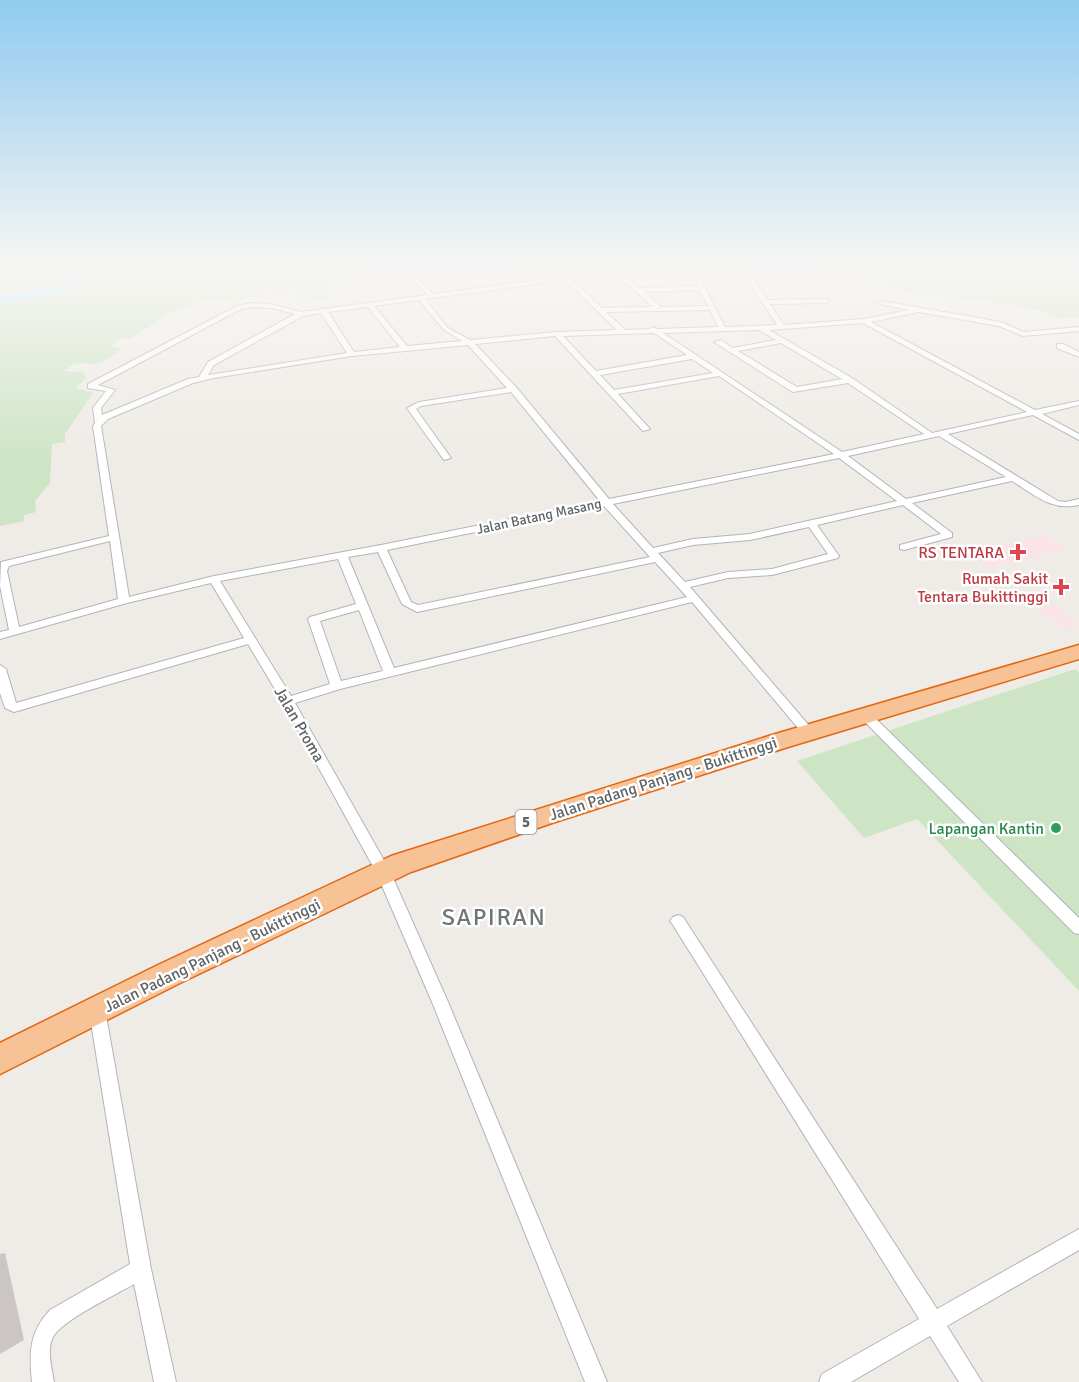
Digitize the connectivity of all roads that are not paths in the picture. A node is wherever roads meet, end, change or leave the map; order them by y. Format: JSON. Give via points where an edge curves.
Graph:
{"nodes":[{"id":1,"x":192,"y":331,"type":"edge"},
{"id":2,"x":270,"y":331,"type":"edge"},
{"id":3,"x":337,"y":331,"type":"edge"},
{"id":4,"x":391,"y":331,"type":"edge"},
{"id":5,"x":448,"y":331,"type":"edge"},
{"id":6,"x":611,"y":331,"type":"edge"},
{"id":7,"x":657,"y":331,"type":"edge"},
{"id":8,"x":766,"y":331,"type":"edge"},
{"id":9,"x":883,"y":331,"type":"edge"},
{"id":10,"x":1017,"y":331,"type":"edge"},
{"id":11,"x":1051,"y":331,"type":"edge"},
{"id":12,"x":557,"y":334,"type":"junction"},
{"id":13,"x":781,"y":341,"type":"junction"},
{"id":14,"x":718,"y":342,"type":"dead end"},
{"id":15,"x":470,"y":343,"type":"junction"},
{"id":16,"x":1060,"y":346,"type":"dead end"},
{"id":17,"x":404,"y":348,"type":"junction"},
{"id":18,"x":731,"y":350,"type":"junction"},
{"id":19,"x":352,"y":354,"type":"junction"},
{"id":20,"x":1079,"y":355,"type":"edge"},
{"id":21,"x":694,"y":356,"type":"junction"},
{"id":22,"x":593,"y":374,"type":"junction"},
{"id":23,"x":720,"y":374,"type":"junction"},
{"id":24,"x":202,"y":377,"type":"junction"},
{"id":25,"x":849,"y":380,"type":"junction"},
{"id":26,"x":513,"y":389,"type":"junction"},
{"id":27,"x":612,"y":393,"type":"junction"},
{"id":28,"x":1079,"y":402,"type":"edge"},
{"id":29,"x":1032,"y":413,"type":"junction"},
{"id":30,"x":99,"y":422,"type":"junction"},
{"id":31,"x":646,"y":429,"type":"dead end"},
{"id":32,"x":935,"y":434,"type":"junction"},
{"id":33,"x":1079,"y":437,"type":"edge"},
{"id":34,"x":841,"y":455,"type":"junction"},
{"id":35,"x":447,"y":458,"type":"dead end"},
{"id":36,"x":1012,"y":478,"type":"junction"},
{"id":37,"x":906,"y":501,"type":"junction"},
{"id":38,"x":606,"y":502,"type":"junction"},
{"id":39,"x":1079,"y":502,"type":"edge"},
{"id":40,"x":810,"y":523,"type":"junction"},
{"id":41,"x":115,"y":537,"type":"junction"},
{"id":42,"x":904,"y":547,"type":"dead end"},
{"id":43,"x":381,"y":548,"type":"junction"},
{"id":44,"x":655,"y":555,"type":"junction"},
{"id":45,"x":342,"y":556,"type":"junction"},
{"id":46,"x":214,"y":579,"type":"junction"},
{"id":47,"x":682,"y":586,"type":"junction"},
{"id":48,"x":694,"y":598,"type":"junction"},
{"id":49,"x":124,"y":601,"type":"junction"},
{"id":50,"x":363,"y":606,"type":"junction"},
{"id":51,"x":15,"y":632,"type":"junction"},
{"id":52,"x":0,"y":636,"type":"edge"},
{"id":53,"x":249,"y":640,"type":"junction"},
{"id":54,"x":1079,"y":652,"type":"edge"},
{"id":55,"x":0,"y":669,"type":"edge"},
{"id":56,"x":390,"y":673,"type":"junction"},
{"id":57,"x":337,"y":686,"type":"junction"},
{"id":58,"x":288,"y":701,"type":"junction"},
{"id":59,"x":866,"y":716,"type":"junction"},
{"id":60,"x":808,"y":732,"type":"junction"},
{"id":61,"x":384,"y":871,"type":"junction"},
{"id":62,"x":678,"y":921,"type":"dead end"},
{"id":63,"x":1079,"y":928,"type":"edge"},
{"id":64,"x":97,"y":1010,"type":"junction"},
{"id":65,"x":0,"y":1059,"type":"edge"},
{"id":66,"x":1079,"y":1239,"type":"edge"},
{"id":67,"x":141,"y":1269,"type":"junction"},
{"id":68,"x":934,"y":1322,"type":"junction"},
{"id":69,"x":43,"y":1382,"type":"edge"},
{"id":70,"x":165,"y":1382,"type":"edge"},
{"id":71,"x":596,"y":1382,"type":"edge"},
{"id":72,"x":830,"y":1382,"type":"edge"},
{"id":73,"x":972,"y":1382,"type":"edge"}],
"edges":[{"from":1,"to":30,"type":"street","via":[[91,386],[111,390],[97,408]]},
{"from":2,"to":24,"type":"street","via":[[212,364]]},
{"from":3,"to":19,"type":"street"},
{"from":4,"to":17,"type":"street"},
{"from":5,"to":15,"type":"street"},
{"from":6,"to":12,"type":"street"},
{"from":7,"to":21,"type":"street"},
{"from":8,"to":13,"type":"street"},
{"from":9,"to":29,"type":"street"},
{"from":10,"to":11,"type":"street"},
{"from":12,"to":15,"type":"street"},
{"from":12,"to":22,"type":"street"},
{"from":13,"to":18,"type":"street"},
{"from":13,"to":25,"type":"street"},
{"from":14,"to":18,"type":"street"},
{"from":15,"to":17,"type":"street"},
{"from":15,"to":26,"type":"street"},
{"from":16,"to":20,"type":"street"},
{"from":17,"to":19,"type":"street"},
{"from":18,"to":25,"type":"street","via":[[796,390]]},
{"from":19,"to":24,"type":"street"},
{"from":21,"to":22,"type":"street"},
{"from":21,"to":23,"type":"street"},
{"from":22,"to":27,"type":"street"},
{"from":23,"to":27,"type":"street"},
{"from":23,"to":34,"type":"street"},
{"from":24,"to":30,"type":"street"},
{"from":25,"to":32,"type":"street"},
{"from":26,"to":35,"type":"street","via":[[411,408]]},
{"from":26,"to":38,"type":"street"},
{"from":27,"to":31,"type":"street"},
{"from":28,"to":29,"type":"street","name":"Jalan Batang Masang"},
{"from":29,"to":32,"type":"street","name":"Jalan Batang Masang"},
{"from":29,"to":33,"type":"street"},
{"from":30,"to":41,"type":"street"},
{"from":32,"to":34,"type":"street","name":"Jalan Batang Masang"},
{"from":32,"to":36,"type":"street"},
{"from":34,"to":37,"type":"street"},
{"from":34,"to":38,"type":"street","name":"Jalan Batang Masang"},
{"from":36,"to":37,"type":"street"},
{"from":36,"to":39,"type":"street","via":[[1054,503]]},
{"from":37,"to":40,"type":"street"},
{"from":37,"to":42,"type":"street","via":[[949,534]]},
{"from":38,"to":43,"type":"street","name":"Jalan Batang Masang"},
{"from":38,"to":44,"type":"street"},
{"from":40,"to":44,"type":"street","via":[[750,537],[693,542]]},
{"from":40,"to":47,"type":"street","via":[[834,556],[772,572],[728,574]]},
{"from":41,"to":49,"type":"street"},
{"from":41,"to":51,"type":"street","via":[[5,564],[2,571]]},
{"from":43,"to":44,"type":"street","via":[[407,604],[417,609]]},
{"from":43,"to":45,"type":"street","name":"Jalan Batang Masang"},
{"from":44,"to":47,"type":"street"},
{"from":45,"to":46,"type":"street","name":"Jalan Batang Masang"},
{"from":45,"to":50,"type":"street"},
{"from":46,"to":49,"type":"street","name":"Jalan Batang Masang"},
{"from":46,"to":53,"type":"street","name":"Jalan Proma"},
{"from":47,"to":48,"type":"street"},
{"from":48,"to":56,"type":"street"},
{"from":48,"to":60,"type":"street"},
{"from":49,"to":51,"type":"street","name":"Jalan Batang Masang"},
{"from":50,"to":56,"type":"street"},
{"from":50,"to":57,"type":"street","via":[[314,619]]},
{"from":51,"to":52,"type":"street","name":"Jalan Batang Masang"},
{"from":53,"to":55,"type":"street","via":[[14,708],[9,705]]},
{"from":53,"to":58,"type":"street","name":"Jalan Proma"},
{"from":54,"to":59,"type":"highway","name":"Jalan Padang Panjang - Bukittinggi","number":"5"},
{"from":56,"to":57,"type":"street"},
{"from":57,"to":58,"type":"street"},
{"from":58,"to":61,"type":"street","name":"Jalan Proma"},
{"from":59,"to":60,"type":"highway","name":"Jalan Padang Panjang - Bukittinggi","number":"5"},
{"from":59,"to":63,"type":"street"},
{"from":60,"to":61,"type":"highway","name":"Jalan Padang Panjang - Bukittinggi","number":"5"},
{"from":61,"to":64,"type":"highway","name":"Jalan Padang Panjang - Bukittinggi","number":"5"},
{"from":61,"to":71,"type":"street","name":"Jalan Proma"},
{"from":62,"to":68,"type":"street"},
{"from":64,"to":65,"type":"highway","name":"Jalan Padang Panjang - Bukittinggi","number":"5"},
{"from":64,"to":67,"type":"street"},
{"from":66,"to":68,"type":"street"},
{"from":67,"to":69,"type":"street","via":[[46,1327],[39,1344]]},
{"from":67,"to":70,"type":"street"},
{"from":68,"to":72,"type":"street"},
{"from":68,"to":73,"type":"street"}]}
